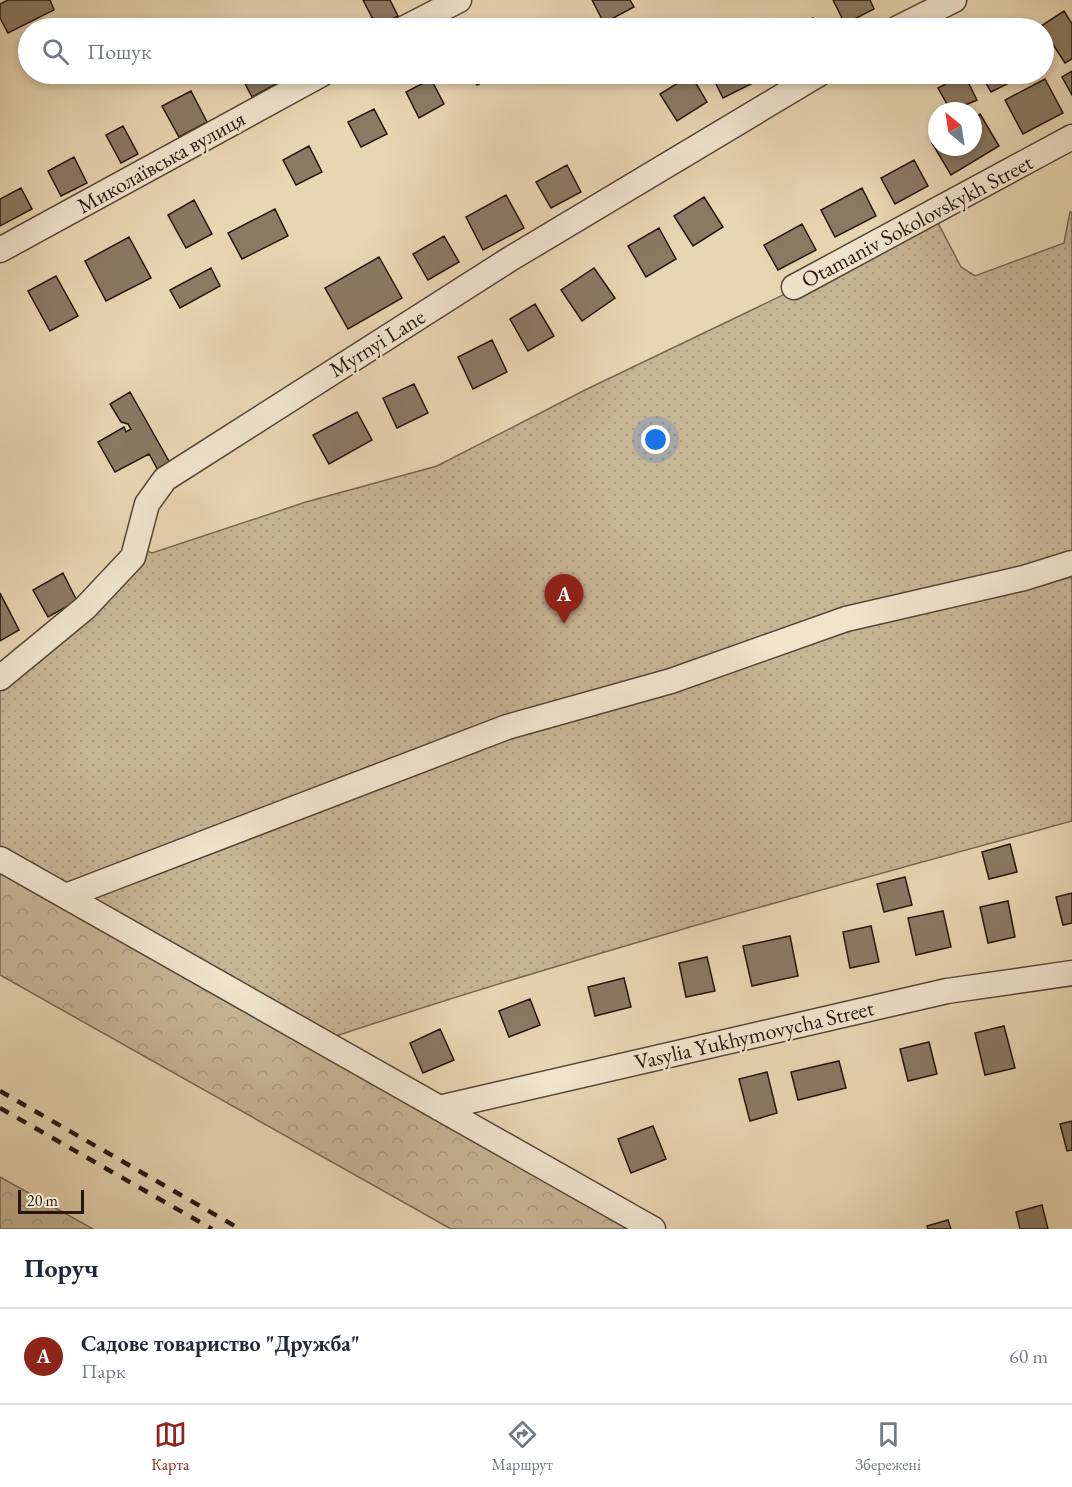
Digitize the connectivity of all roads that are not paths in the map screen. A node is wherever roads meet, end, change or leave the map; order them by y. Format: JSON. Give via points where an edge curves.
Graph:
{"nodes":[{"id":1,"x":459,"y":0,"type":"edge"},
{"id":2,"x":954,"y":0,"type":"edge"},
{"id":3,"x":424,"y":18,"type":"edge"},
{"id":4,"x":918,"y":18,"type":"edge"},
{"id":5,"x":304,"y":84,"type":"edge"},
{"id":6,"x":802,"y":84,"type":"edge"},
{"id":7,"x":1072,"y":137,"type":"edge"},
{"id":8,"x":0,"y":250,"type":"edge"},
{"id":9,"x":794,"y":287,"type":"dead end"},
{"id":10,"x":1072,"y":563,"type":"edge"},
{"id":11,"x":0,"y":678,"type":"edge"},
{"id":12,"x":0,"y":859,"type":"edge"},
{"id":13,"x":66,"y":896,"type":"junction"},
{"id":14,"x":1072,"y":973,"type":"edge"},
{"id":15,"x":439,"y":1107,"type":"junction"},
{"id":16,"x":652,"y":1229,"type":"edge"}],
"edges":[{"from":1,"to":3,"type":"street"},
{"from":2,"to":4,"type":"street"},
{"from":5,"to":8,"type":"street","name":"Миколаївська вулиця"},
{"from":6,"to":11,"type":"street","name":"Myrnyi Lane","via":[[510,259],[165,479],[147,504],[133,557],[85,608]]},
{"from":7,"to":9,"type":"street","name":"Otamaniv Sokolovskykh Street"},
{"from":10,"to":13,"type":"street","via":[[846,619],[672,681],[507,727]]},
{"from":12,"to":13,"type":"street"},
{"from":13,"to":15,"type":"street"},
{"from":14,"to":15,"type":"street","name":"Vasylia Yukhymovycha Street","via":[[947,991]]},
{"from":15,"to":16,"type":"street"}]}
